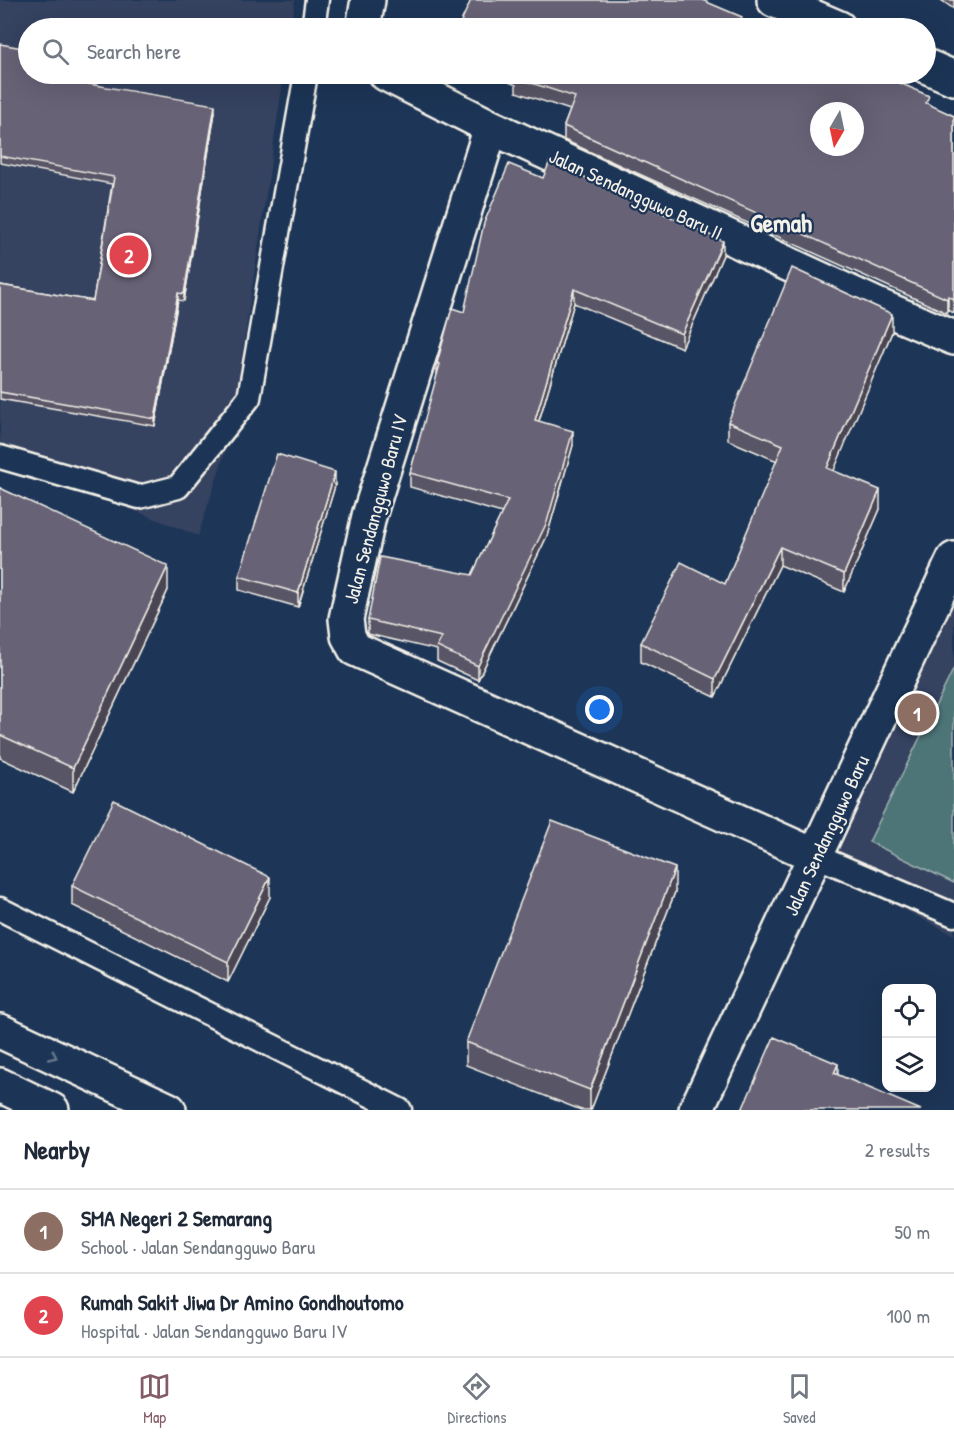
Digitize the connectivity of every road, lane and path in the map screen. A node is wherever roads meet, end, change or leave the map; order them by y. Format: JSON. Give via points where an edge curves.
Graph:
{"nodes":[{"id":1,"x":317,"y":0,"type":"edge"},
{"id":2,"x":368,"y":0,"type":"edge"},
{"id":3,"x":774,"y":0,"type":"edge"},
{"id":4,"x":314,"y":18,"type":"edge"},
{"id":5,"x":365,"y":18,"type":"edge"},
{"id":6,"x":816,"y":18,"type":"edge"},
{"id":7,"x":936,"y":70,"type":"edge"},
{"id":8,"x":954,"y":78,"type":"edge"},
{"id":9,"x":304,"y":84,"type":"edge"},
{"id":10,"x":406,"y":84,"type":"edge"},
{"id":11,"x":490,"y":127,"type":"junction"},
{"id":12,"x":954,"y":338,"type":"edge"},
{"id":13,"x":0,"y":457,"type":"edge"},
{"id":14,"x":954,"y":559,"type":"edge"},
{"id":15,"x":816,"y":856,"type":"junction"},
{"id":16,"x":0,"y":909,"type":"edge"},
{"id":17,"x":954,"y":915,"type":"edge"},
{"id":18,"x":0,"y":1031,"type":"edge"},
{"id":19,"x":0,"y":1086,"type":"edge"},
{"id":20,"x":52,"y":1110,"type":"edge"},
{"id":21,"x":169,"y":1110,"type":"edge"},
{"id":22,"x":400,"y":1110,"type":"edge"},
{"id":23,"x":696,"y":1110,"type":"edge"}],
"edges":[{"from":1,"to":4,"type":"lane"},
{"from":2,"to":5,"type":"street"},
{"from":3,"to":6,"type":"street"},
{"from":7,"to":8,"type":"street"},
{"from":9,"to":13,"type":"lane","via":[[249,398],[178,487],[140,496]]},
{"from":10,"to":11,"type":"street","name":"Jalan Sendangguwo Baru II"},
{"from":11,"to":12,"type":"street","name":"Jalan Sendangguwo Baru II"},
{"from":11,"to":15,"type":"street","name":"Jalan Sendangguwo Baru IV","via":[[369,516],[346,619],[348,636],[355,649]]},
{"from":14,"to":15,"type":"street","name":"Jalan Sendangguwo Baru"},
{"from":15,"to":17,"type":"lane"},
{"from":15,"to":23,"type":"street","name":"Jalan Sendangguwo Baru"},
{"from":16,"to":22,"type":"lane"},
{"from":18,"to":21,"type":"street","one_way":true},
{"from":19,"to":20,"type":"street"}]}
